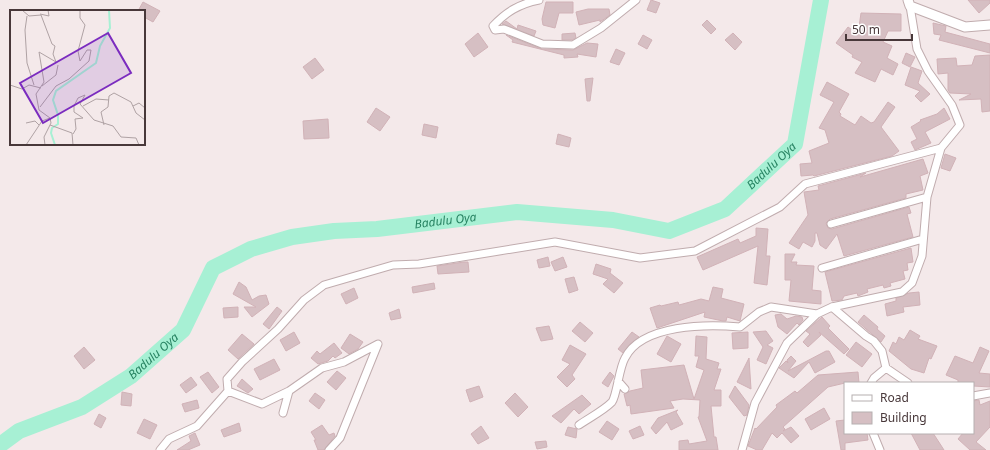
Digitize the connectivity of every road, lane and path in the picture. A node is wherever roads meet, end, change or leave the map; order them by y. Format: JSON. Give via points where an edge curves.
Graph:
{"nodes":[{"id":1,"x":539,"y":0,"type":"edge"},
{"id":2,"x":636,"y":0,"type":"edge"},
{"id":3,"x":909,"y":3,"type":"edge"},
{"id":4,"x":990,"y":25,"type":"edge"},
{"id":5,"x":941,"y":148,"type":"junction"},
{"id":6,"x":926,"y":197,"type":"junction"},
{"id":7,"x":831,"y":224,"type":"dead end"},
{"id":8,"x":923,"y":239,"type":"junction"},
{"id":9,"x":822,"y":268,"type":"dead end"},
{"id":10,"x":832,"y":307,"type":"junction"},
{"id":11,"x":817,"y":314,"type":"junction"},
{"id":12,"x":886,"y":368,"type":"junction"},
{"id":13,"x":618,"y":381,"type":"junction"},
{"id":14,"x":872,"y":382,"type":"edge"},
{"id":15,"x":907,"y":382,"type":"edge"},
{"id":16,"x":625,"y":389,"type":"dead end"},
{"id":17,"x":228,"y":390,"type":"junction"},
{"id":18,"x":289,"y":391,"type":"junction"},
{"id":19,"x":990,"y":393,"type":"edge"},
{"id":20,"x":974,"y":396,"type":"edge"},
{"id":21,"x":283,"y":413,"type":"dead end"},
{"id":22,"x":579,"y":425,"type":"dead end"},
{"id":23,"x":872,"y":434,"type":"edge"},
{"id":24,"x":160,"y":450,"type":"edge"},
{"id":25,"x":329,"y":450,"type":"edge"},
{"id":26,"x":742,"y":450,"type":"edge"},
{"id":27,"x":880,"y":450,"type":"edge"}],
"edges":[{"from":1,"to":2,"type":"street","via":[[524,3],[505,13],[493,26],[495,30],[504,29],[542,44],[573,45],[601,28]]},
{"from":3,"to":4,"type":"street","via":[[965,27]]},
{"from":3,"to":5,"type":"street","via":[[918,49],[928,72],[952,105],[960,125]]},
{"from":5,"to":6,"type":"street"},
{"from":5,"to":17,"type":"street","via":[[805,184],[780,208],[695,252],[640,258],[555,242],[419,264],[393,265],[324,285],[304,300],[278,329],[242,362],[228,379]]},
{"from":6,"to":7,"type":"street"},
{"from":6,"to":8,"type":"street"},
{"from":8,"to":9,"type":"street"},
{"from":8,"to":10,"type":"street","via":[[922,256],[912,283],[902,292]]},
{"from":10,"to":11,"type":"street"},
{"from":10,"to":12,"type":"street","via":[[874,341],[882,351]]},
{"from":11,"to":13,"type":"street","via":[[771,307],[740,327],[710,324],[658,333],[635,344],[624,358]]},
{"from":11,"to":26,"type":"street","via":[[787,343],[755,403]]},
{"from":12,"to":14,"type":"street"},
{"from":12,"to":15,"type":"street"},
{"from":13,"to":16,"type":"street"},
{"from":13,"to":22,"type":"street","via":[[613,401]]},
{"from":17,"to":18,"type":"street","via":[[262,404]]},
{"from":17,"to":24,"type":"street","via":[[197,426],[168,439]]},
{"from":18,"to":21,"type":"street"},
{"from":18,"to":25,"type":"street","via":[[322,368],[344,362],[378,344],[340,438]]},
{"from":19,"to":20,"type":"street"},
{"from":23,"to":27,"type":"street"}]}
